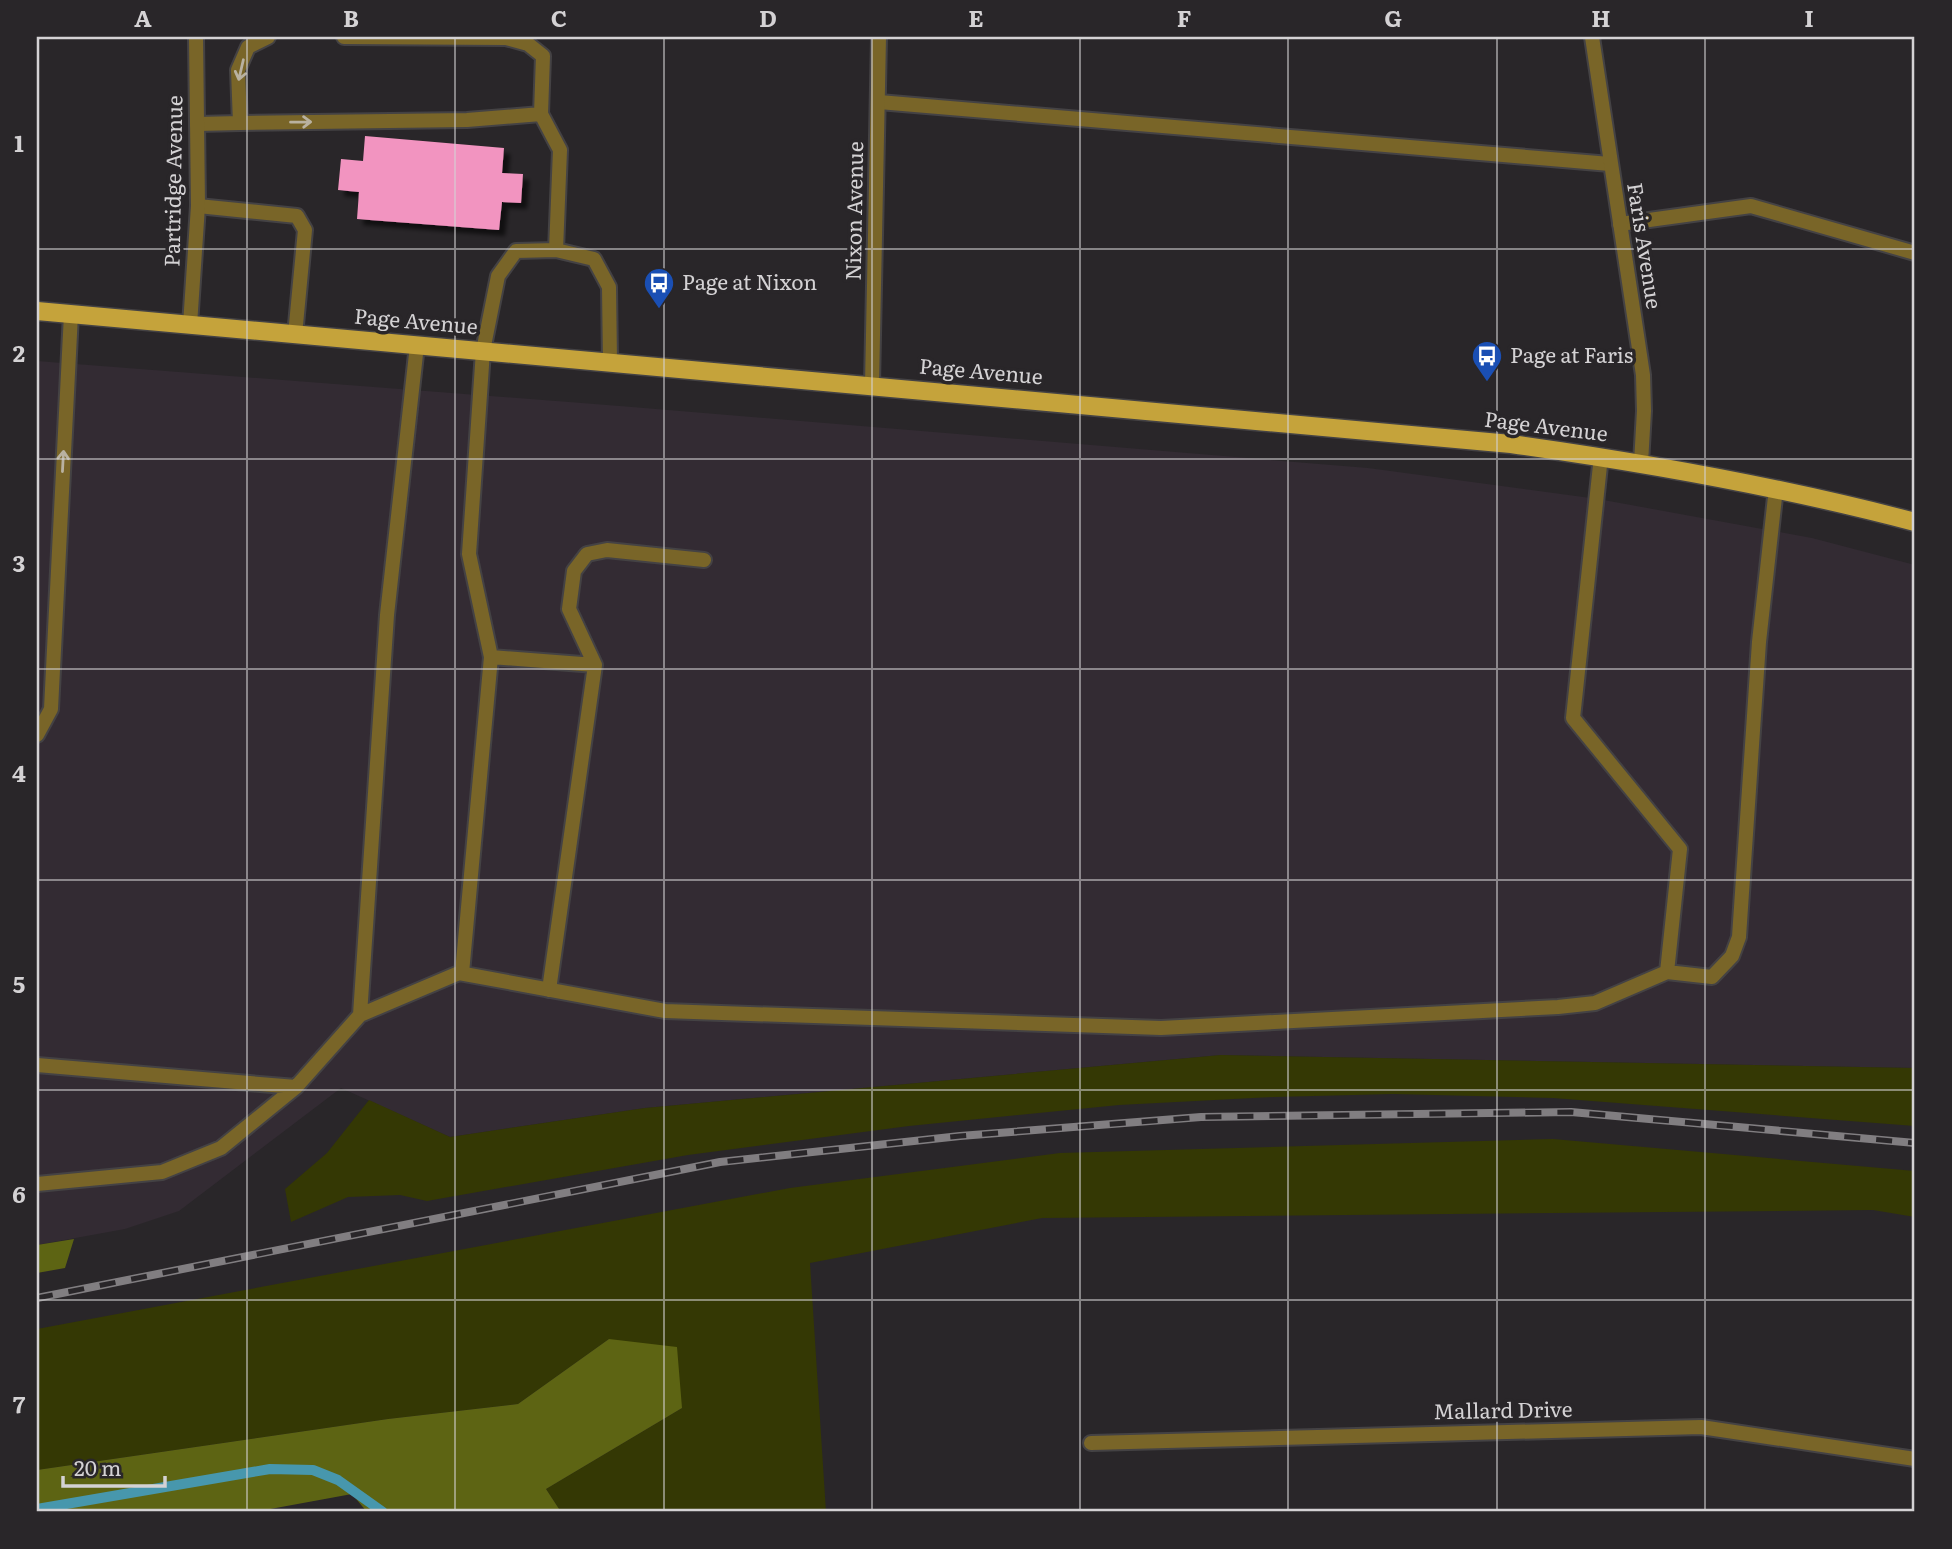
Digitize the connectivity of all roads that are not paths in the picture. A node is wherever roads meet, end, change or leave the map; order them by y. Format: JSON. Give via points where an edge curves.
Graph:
{"nodes":[{"id":1,"x":196,"y":37,"type":"edge"},
{"id":2,"x":268,"y":37,"type":"edge"},
{"id":3,"x":344,"y":37,"type":"edge"},
{"id":4,"x":879,"y":37,"type":"edge"},
{"id":5,"x":1592,"y":37,"type":"edge"},
{"id":6,"x":879,"y":102,"type":"junction"},
{"id":7,"x":541,"y":114,"type":"junction"},
{"id":8,"x":240,"y":123,"type":"junction"},
{"id":9,"x":197,"y":124,"type":"junction"},
{"id":10,"x":1610,"y":164,"type":"junction"},
{"id":11,"x":198,"y":206,"type":"junction"},
{"id":12,"x":1620,"y":224,"type":"junction"},
{"id":13,"x":556,"y":250,"type":"junction"},
{"id":14,"x":1915,"y":253,"type":"edge"},
{"id":15,"x":37,"y":311,"type":"edge"},
{"id":16,"x":71,"y":314,"type":"junction"},
{"id":17,"x":190,"y":325,"type":"junction"},
{"id":18,"x":295,"y":335,"type":"junction"},
{"id":19,"x":417,"y":345,"type":"junction"},
{"id":20,"x":483,"y":351,"type":"junction"},
{"id":21,"x":610,"y":362,"type":"junction"},
{"id":22,"x":873,"y":385,"type":"junction"},
{"id":23,"x":1601,"y":456,"type":"junction"},
{"id":24,"x":1641,"y":463,"type":"junction"},
{"id":25,"x":1776,"y":488,"type":"junction"},
{"id":26,"x":1915,"y":522,"type":"edge"},
{"id":27,"x":704,"y":560,"type":"dead end"},
{"id":28,"x":491,"y":657,"type":"junction"},
{"id":29,"x":595,"y":665,"type":"junction"},
{"id":30,"x":37,"y":735,"type":"edge"},
{"id":31,"x":1667,"y":972,"type":"junction"},
{"id":32,"x":462,"y":973,"type":"junction"},
{"id":33,"x":549,"y":990,"type":"junction"},
{"id":34,"x":360,"y":1015,"type":"junction"},
{"id":35,"x":37,"y":1065,"type":"edge"},
{"id":36,"x":296,"y":1087,"type":"junction"},
{"id":37,"x":37,"y":1184,"type":"edge"},
{"id":38,"x":1090,"y":1443,"type":"dead end"},
{"id":39,"x":1915,"y":1459,"type":"edge"}],
"edges":[{"from":1,"to":9,"type":"street","name":"Partridge Avenue"},
{"from":2,"to":8,"type":"street","one_way":true,"via":[[248,47],[238,70]]},
{"from":3,"to":7,"type":"street","via":[[506,38],[527,44],[543,56]]},
{"from":4,"to":6,"type":"street","name":"Nixon Avenue"},
{"from":5,"to":10,"type":"street","name":"Faris Avenue"},
{"from":6,"to":10,"type":"street"},
{"from":6,"to":22,"type":"street","name":"Nixon Avenue"},
{"from":8,"to":7,"type":"street","one_way":true,"via":[[467,120]]},
{"from":7,"to":13,"type":"street","via":[[560,150]]},
{"from":8,"to":9,"type":"street"},
{"from":9,"to":11,"type":"street","name":"Partridge Avenue"},
{"from":10,"to":12,"type":"street","name":"Faris Avenue"},
{"from":11,"to":17,"type":"street","name":"Partridge Avenue"},
{"from":11,"to":18,"type":"street","via":[[297,216],[304,230]]},
{"from":12,"to":14,"type":"street","via":[[1751,206]]},
{"from":12,"to":24,"type":"street","name":"Faris Avenue","via":[[1643,375]]},
{"from":13,"to":20,"type":"street","via":[[516,251],[498,276]]},
{"from":13,"to":21,"type":"street","via":[[594,259],[609,287]]},
{"from":15,"to":16,"type":"main road","name":"Page Avenue"},
{"from":16,"to":17,"type":"main road","name":"Page Avenue"},
{"from":30,"to":16,"type":"street","one_way":true,"via":[[51,709]]},
{"from":17,"to":18,"type":"main road","name":"Page Avenue"},
{"from":18,"to":19,"type":"main road","name":"Page Avenue"},
{"from":19,"to":20,"type":"main road","name":"Page Avenue"},
{"from":19,"to":34,"type":"street","via":[[387,615]]},
{"from":20,"to":21,"type":"main road","name":"Page Avenue"},
{"from":20,"to":28,"type":"street","via":[[469,554]]},
{"from":21,"to":22,"type":"main road","name":"Page Avenue"},
{"from":22,"to":23,"type":"main road","name":"Page Avenue"},
{"from":23,"to":24,"type":"main road","name":"Page Avenue"},
{"from":23,"to":31,"type":"street","via":[[1573,718],[1680,849]]},
{"from":24,"to":25,"type":"main road","name":"Page Avenue"},
{"from":25,"to":26,"type":"main road","name":"Page Avenue"},
{"from":25,"to":31,"type":"street","via":[[1759,642],[1740,937],[1732,956],[1712,977]]},
{"from":27,"to":29,"type":"street","via":[[607,550],[587,554],[574,571],[569,609]]},
{"from":28,"to":29,"type":"street"},
{"from":28,"to":32,"type":"street"},
{"from":29,"to":33,"type":"street"},
{"from":31,"to":33,"type":"street","via":[[1595,1003],[1161,1028],[666,1011]]},
{"from":32,"to":33,"type":"street"},
{"from":32,"to":34,"type":"street"},
{"from":34,"to":36,"type":"street"},
{"from":35,"to":36,"type":"street"},
{"from":36,"to":37,"type":"street","via":[[221,1148],[162,1172]]},
{"from":38,"to":39,"type":"street","name":"Mallard Drive","via":[[1701,1427]]}]}
